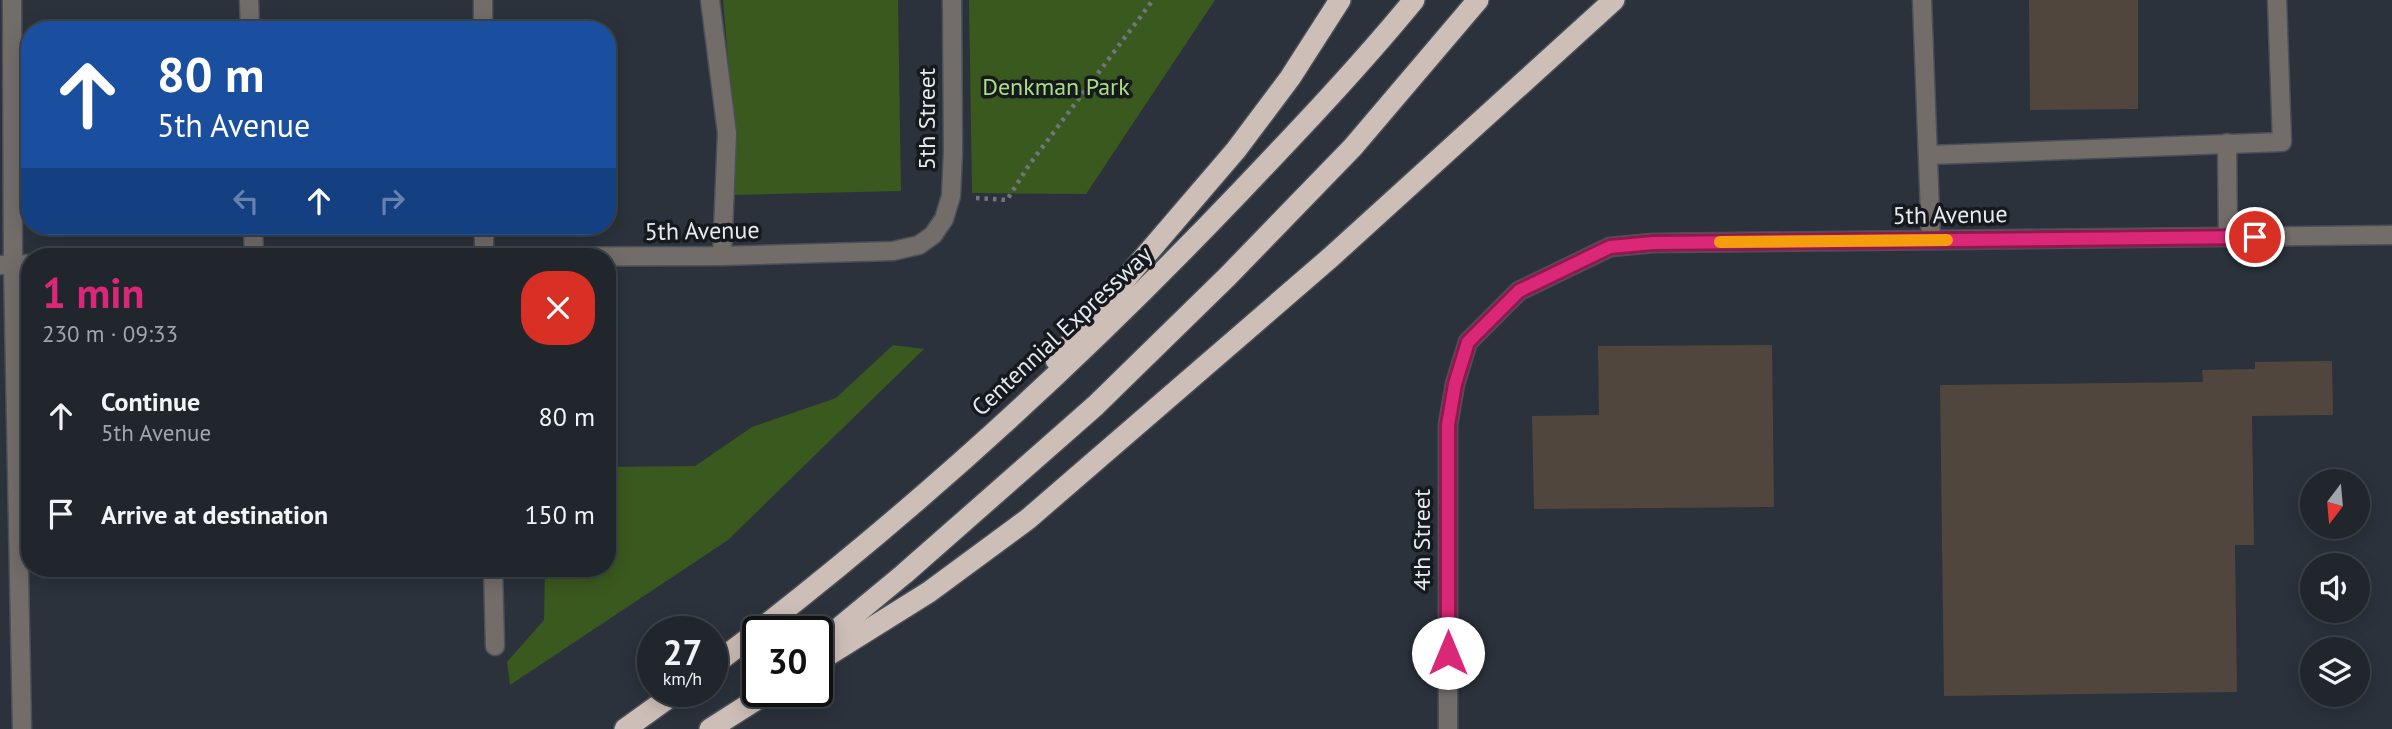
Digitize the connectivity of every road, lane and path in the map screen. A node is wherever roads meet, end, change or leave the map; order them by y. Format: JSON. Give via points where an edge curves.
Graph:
{"nodes":[{"id":1,"x":12,"y":0,"type":"edge"},
{"id":2,"x":249,"y":0,"type":"edge"},
{"id":3,"x":483,"y":0,"type":"edge"},
{"id":4,"x":710,"y":0,"type":"edge"},
{"id":5,"x":952,"y":0,"type":"edge"},
{"id":6,"x":1153,"y":0,"type":"edge"},
{"id":7,"x":1340,"y":0,"type":"edge"},
{"id":8,"x":1414,"y":0,"type":"edge"},
{"id":9,"x":1478,"y":0,"type":"edge"},
{"id":10,"x":1614,"y":0,"type":"edge"},
{"id":11,"x":1922,"y":0,"type":"edge"},
{"id":12,"x":2277,"y":0,"type":"edge"},
{"id":13,"x":250,"y":21,"type":"edge"},
{"id":14,"x":483,"y":21,"type":"edge"},
{"id":15,"x":2227,"y":144,"type":"junction"},
{"id":16,"x":1929,"y":155,"type":"junction"},
{"id":17,"x":951,"y":196,"type":"junction"},
{"id":18,"x":933,"y":235,"type":"joint"},
{"id":19,"x":2392,"y":235,"type":"edge"},
{"id":20,"x":2228,"y":237,"type":"junction"},
{"id":21,"x":1931,"y":240,"type":"junction"},
{"id":22,"x":616,"y":256,"type":"edge"},
{"id":23,"x":722,"y":256,"type":"junction"},
{"id":24,"x":14,"y":265,"type":"edge"},
{"id":25,"x":1519,"y":291,"type":"joint"},
{"id":26,"x":1001,"y":425,"type":"junction"},
{"id":27,"x":493,"y":577,"type":"edge"},
{"id":28,"x":833,"y":633,"type":"edge"},
{"id":29,"x":495,"y":646,"type":"dead end"},
{"id":30,"x":833,"y":652,"type":"edge"},
{"id":31,"x":728,"y":654,"type":"edge"},
{"id":32,"x":742,"y":704,"type":"edge"},
{"id":33,"x":656,"y":707,"type":"edge"},
{"id":34,"x":745,"y":707,"type":"edge"},
{"id":35,"x":22,"y":729,"type":"edge"},
{"id":36,"x":625,"y":729,"type":"edge"},
{"id":37,"x":710,"y":729,"type":"edge"},
{"id":38,"x":1448,"y":729,"type":"edge"}],
"edges":[{"from":1,"to":24,"type":"street"},
{"from":2,"to":13,"type":"street"},
{"from":3,"to":14,"type":"street"},
{"from":4,"to":23,"type":"street","via":[[727,133]]},
{"from":5,"to":17,"type":"street","name":"5th Street"},
{"from":6,"to":17,"type":"path","via":[[1007,200]]},
{"from":7,"to":26,"type":"highway","via":[[1236,150]]},
{"from":8,"to":26,"type":"highway","name":"Centennial Expressway","via":[[1184,251]]},
{"from":9,"to":28,"type":"highway","via":[[1353,147],[1228,276],[1094,406]]},
{"from":10,"to":30,"type":"highway","via":[[1331,257],[1028,519],[929,592]]},
{"from":11,"to":16,"type":"street"},
{"from":12,"to":15,"type":"street","via":[[2283,142]]},
{"from":15,"to":16,"type":"street"},
{"from":15,"to":20,"type":"street"},
{"from":16,"to":21,"type":"street"},
{"from":17,"to":18,"type":"street","name":"5th Street"},
{"from":18,"to":23,"type":"street","name":"5th Avenue","via":[[919,245],[893,251]]},
{"from":19,"to":20,"type":"street","name":"5th Avenue"},
{"from":20,"to":21,"type":"street","name":"5th Avenue"},
{"from":21,"to":25,"type":"street","name":"5th Avenue","via":[[1610,247]]},
{"from":22,"to":23,"type":"street","name":"5th Avenue"},
{"from":24,"to":35,"type":"street"},
{"from":25,"to":38,"type":"street","name":"4th Street","via":[[1468,342],[1448,425]]},
{"from":26,"to":31,"type":"highway","name":"Centennial Expressway"},
{"from":27,"to":29,"type":"street"},
{"from":32,"to":37,"type":"highway"},
{"from":33,"to":36,"type":"highway"},
{"from":34,"to":37,"type":"highway"}]}
